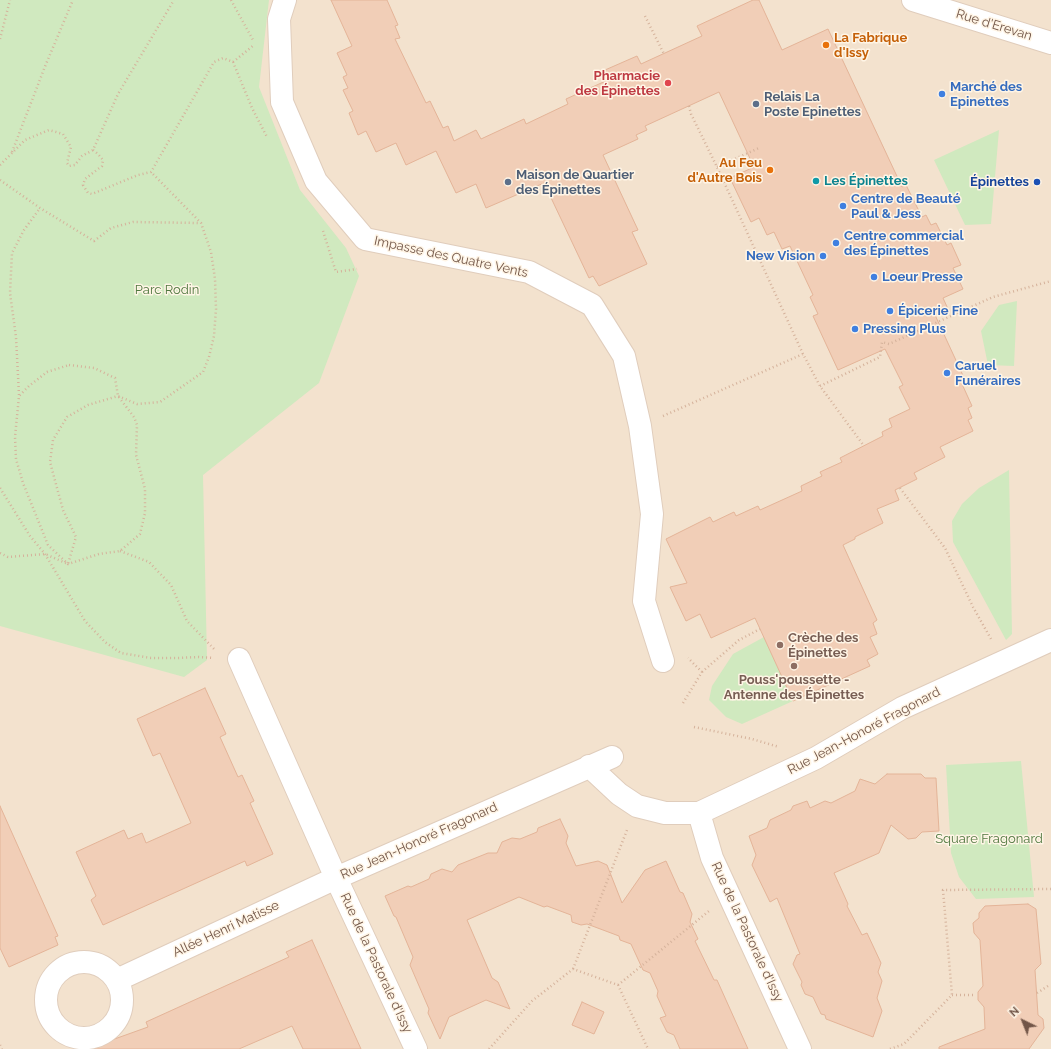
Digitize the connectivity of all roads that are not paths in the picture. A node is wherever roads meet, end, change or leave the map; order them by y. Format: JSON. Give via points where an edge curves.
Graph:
{"nodes":[{"id":1,"x":285,"y":0,"type":"edge"},
{"id":2,"x":913,"y":0,"type":"edge"},
{"id":3,"x":1051,"y":43,"type":"edge"},
{"id":4,"x":1051,"y":640,"type":"edge"},
{"id":5,"x":231,"y":659,"type":"road end"},
{"id":6,"x":664,"y":661,"type":"dead end"},
{"id":7,"x":612,"y":757,"type":"dead end"},
{"id":8,"x":589,"y":766,"type":"junction"},
{"id":9,"x":699,"y":813,"type":"junction"},
{"id":10,"x":336,"y":878,"type":"junction"},
{"id":11,"x":117,"y":980,"type":"dead end"},
{"id":12,"x":416,"y":1049,"type":"edge"},
{"id":13,"x":800,"y":1049,"type":"edge"}],
"edges":[{"from":1,"to":6,"type":"street","name":"Impasse des Quatre Vents","via":[[279,19],[282,102],[316,181],[365,239],[528,272],[592,305],[624,356],[640,426],[652,514],[644,601]]},
{"from":2,"to":3,"type":"street","name":"Rue d'Erevan"},
{"from":4,"to":9,"type":"street","name":"Rue Jean-Honoré Fragonard","via":[[902,708],[816,758]]},
{"from":5,"to":10,"type":"street","name":"Rue Jean-Honoré Fragonard"},
{"from":7,"to":8,"type":"street","name":"Rue Jean-Honoré Fragonard"},
{"from":8,"to":9,"type":"street","via":[[619,794],[637,806],[665,814]]},
{"from":8,"to":10,"type":"street","name":"Rue Jean-Honoré Fragonard"},
{"from":9,"to":13,"type":"street","name":"Rue de la Pastorale d'Issy","via":[[712,858]]},
{"from":10,"to":11,"type":"street","name":"Allée Henri Matisse"},
{"from":10,"to":12,"type":"street","name":"Rue de la Pastorale d'Issy"}]}
